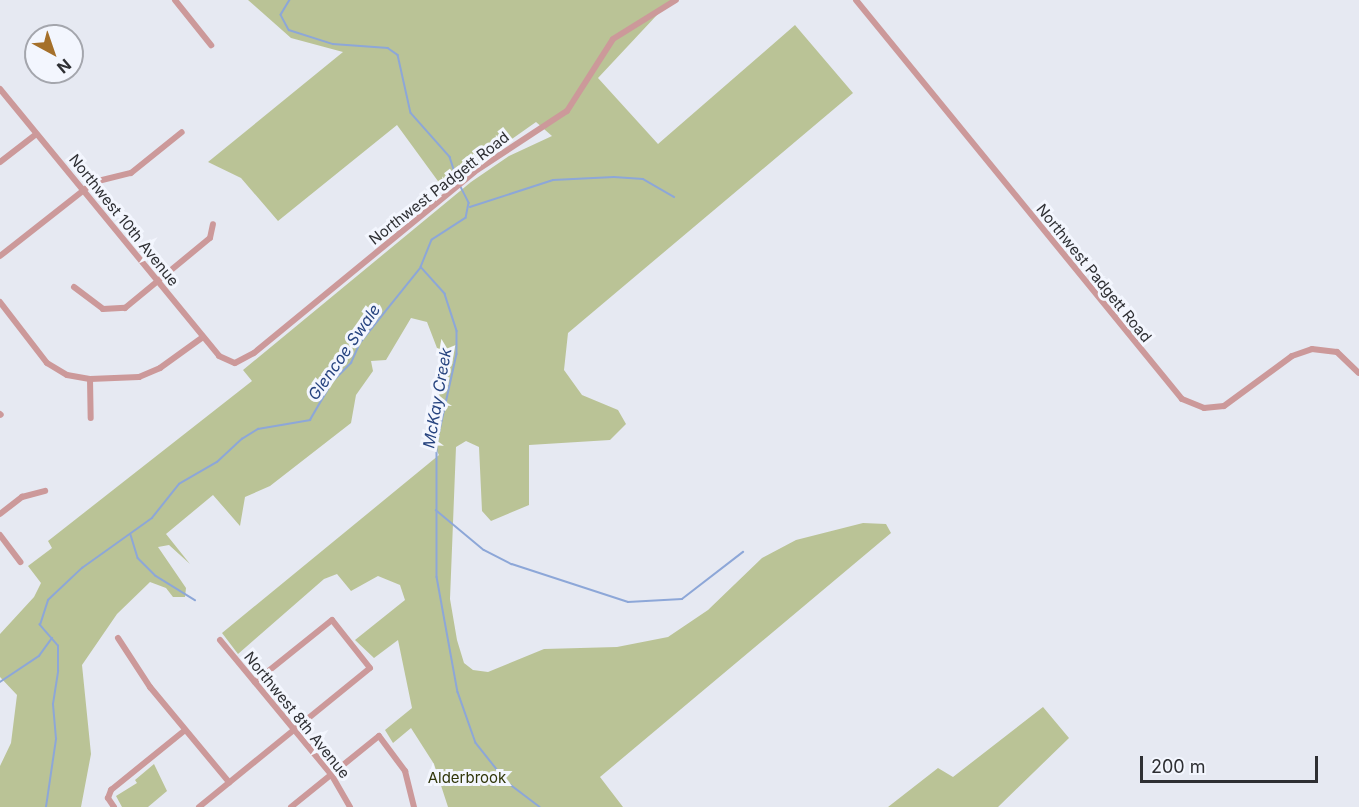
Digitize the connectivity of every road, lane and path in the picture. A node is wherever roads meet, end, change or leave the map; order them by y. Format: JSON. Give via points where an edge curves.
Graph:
{"nodes":[{"id":1,"x":175,"y":0,"type":"edge"},
{"id":2,"x":676,"y":0,"type":"edge"},
{"id":3,"x":856,"y":0,"type":"edge"},
{"id":4,"x":211,"y":45,"type":"dead end"},
{"id":5,"x":0,"y":88,"type":"edge"},
{"id":6,"x":182,"y":132,"type":"dead end"},
{"id":7,"x":35,"y":135,"type":"junction"},
{"id":8,"x":0,"y":162,"type":"edge"},
{"id":9,"x":84,"y":190,"type":"junction"},
{"id":10,"x":213,"y":224,"type":"dead end"},
{"id":11,"x":0,"y":256,"type":"edge"},
{"id":12,"x":159,"y":282,"type":"junction"},
{"id":13,"x":74,"y":287,"type":"dead end"},
{"id":14,"x":0,"y":302,"type":"edge"},
{"id":15,"x":203,"y":337,"type":"junction"},
{"id":16,"x":231,"y":363,"type":"joint"},
{"id":17,"x":1359,"y":373,"type":"edge"},
{"id":18,"x":90,"y":379,"type":"junction"},
{"id":19,"x":91,"y":418,"type":"dead end"},
{"id":20,"x":45,"y":491,"type":"dead end"},
{"id":21,"x":0,"y":514,"type":"edge"},
{"id":22,"x":0,"y":535,"type":"edge"},
{"id":23,"x":20,"y":562,"type":"dead end"},
{"id":24,"x":118,"y":638,"type":"dead end"},
{"id":25,"x":220,"y":640,"type":"dead end"},
{"id":26,"x":255,"y":682,"type":"junction"},
{"id":27,"x":294,"y":729,"type":"junction"},
{"id":28,"x":186,"y":730,"type":"junction"},
{"id":29,"x":331,"y":774,"type":"junction"},
{"id":30,"x":229,"y":782,"type":"junction"},
{"id":31,"x":114,"y":807,"type":"edge"},
{"id":32,"x":199,"y":807,"type":"edge"},
{"id":33,"x":291,"y":807,"type":"edge"},
{"id":34,"x":350,"y":807,"type":"edge"},
{"id":35,"x":414,"y":807,"type":"edge"}],
"edges":[{"from":1,"to":4,"type":"street"},
{"from":2,"to":16,"type":"street","name":"Northwest Padgett Road","via":[[620,33],[604,50],[572,106],[434,204],[254,353]]},
{"from":3,"to":17,"type":"street","name":"Northwest Padgett Road","via":[[1185,402],[1204,408],[1224,406],[1292,356],[1312,349],[1337,352]]},
{"from":5,"to":7,"type":"street","name":"Northwest 10th Avenue"},
{"from":6,"to":9,"type":"street","via":[[131,172],[99,180]]},
{"from":7,"to":8,"type":"street"},
{"from":7,"to":9,"type":"street","name":"Northwest 10th Avenue"},
{"from":9,"to":11,"type":"street"},
{"from":9,"to":12,"type":"street","name":"Northwest 10th Avenue"},
{"from":10,"to":12,"type":"street","via":[[210,238]]},
{"from":12,"to":13,"type":"street","via":[[132,304],[114,311],[93,305]]},
{"from":12,"to":15,"type":"street","name":"Northwest 10th Avenue"},
{"from":14,"to":18,"type":"street","via":[[47,363],[67,375]]},
{"from":15,"to":16,"type":"street","name":"Northwest 10th Avenue","via":[[222,359]]},
{"from":15,"to":18,"type":"street","via":[[160,368],[139,377]]},
{"from":18,"to":19,"type":"street"},
{"from":20,"to":21,"type":"street","via":[[22,496]]},
{"from":22,"to":23,"type":"street"},
{"from":24,"to":28,"type":"street"},
{"from":25,"to":26,"type":"street","name":"Northwest 8th Avenue"},
{"from":26,"to":27,"type":"street","name":"Northwest 8th Avenue"},
{"from":26,"to":27,"type":"street","via":[[332,620],[370,668]]},
{"from":27,"to":29,"type":"street","name":"Northwest 8th Avenue"},
{"from":27,"to":30,"type":"street"},
{"from":28,"to":30,"type":"street"},
{"from":28,"to":31,"type":"street","via":[[108,797]]},
{"from":29,"to":33,"type":"street"},
{"from":29,"to":34,"type":"street","name":"Northwest 8th Avenue"},
{"from":29,"to":35,"type":"street","via":[[379,736],[405,771]]},
{"from":30,"to":32,"type":"street"}]}
